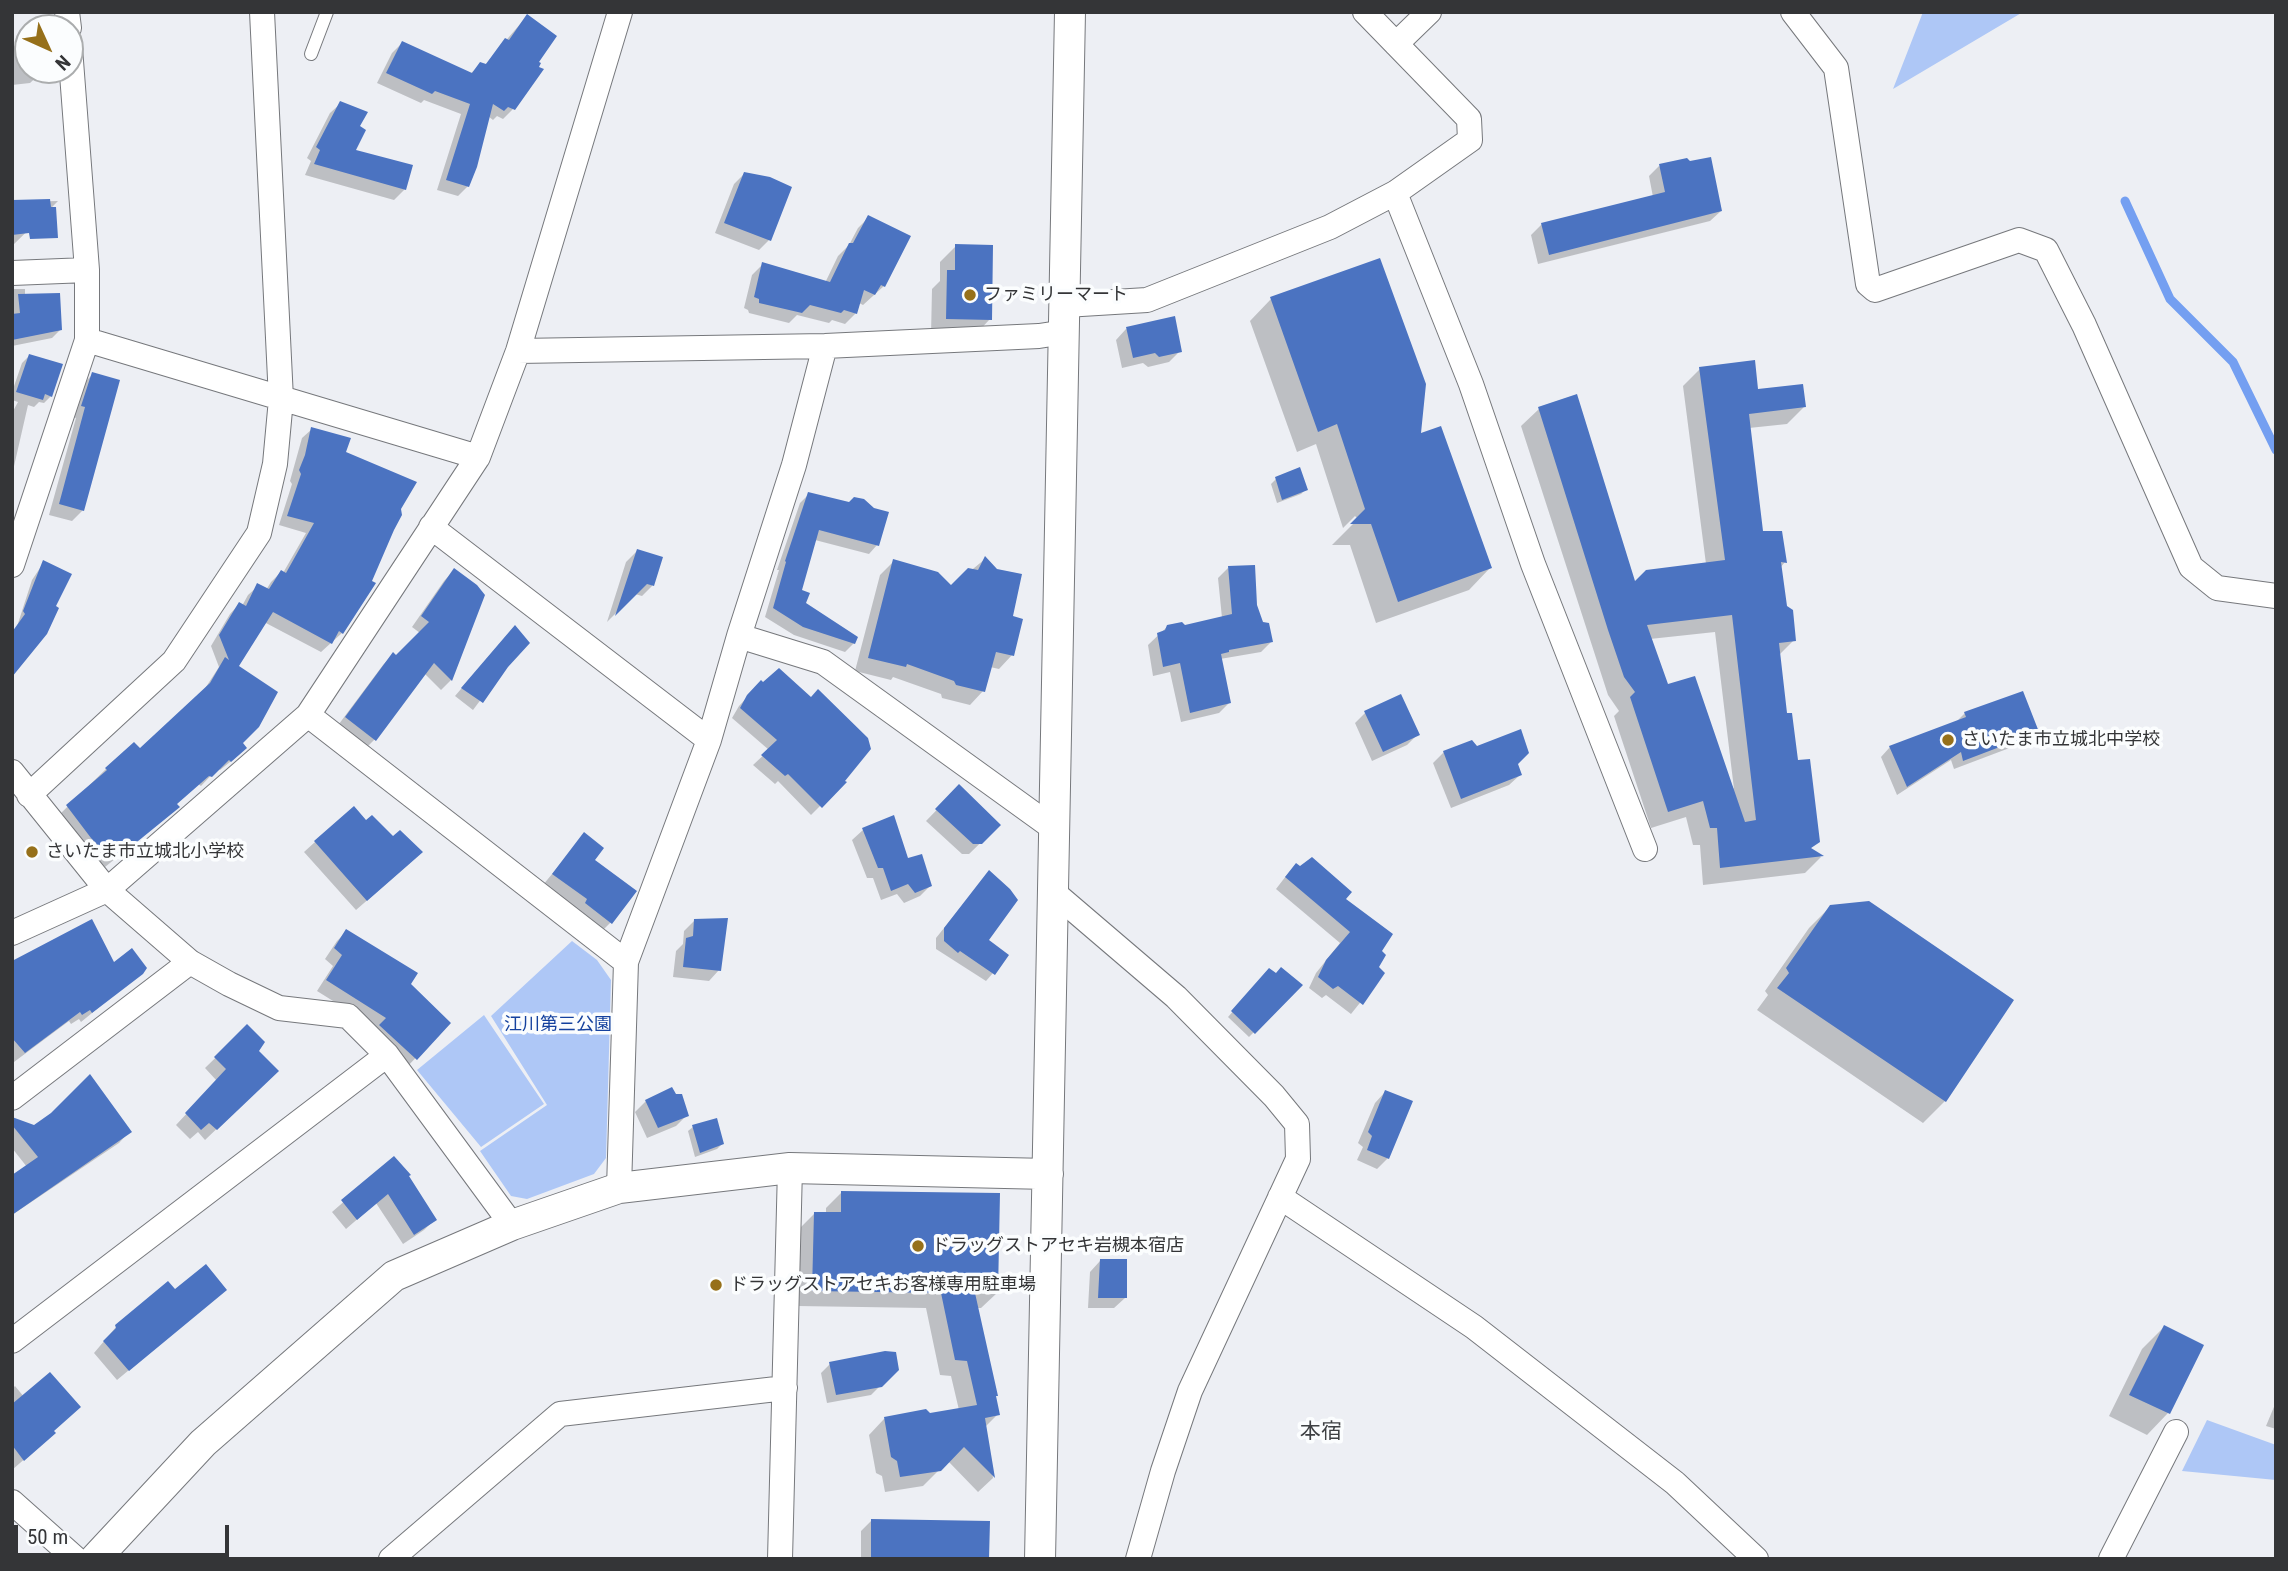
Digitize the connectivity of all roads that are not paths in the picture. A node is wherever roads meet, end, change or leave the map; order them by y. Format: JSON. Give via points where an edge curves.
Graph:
{"nodes":[{"id":1,"x":262,"y":12,"type":"edge"},
{"id":2,"x":327,"y":12,"type":"edge"},
{"id":3,"x":620,"y":12,"type":"edge"},
{"id":4,"x":1070,"y":12,"type":"edge"},
{"id":5,"x":1365,"y":12,"type":"edge"},
{"id":6,"x":1429,"y":12,"type":"edge"},
{"id":7,"x":1793,"y":12,"type":"edge"},
{"id":8,"x":1396,"y":44,"type":"junction"},
{"id":9,"x":311,"y":54,"type":"dead end"},
{"id":10,"x":73,"y":84,"type":"edge"},
{"id":11,"x":1395,"y":192,"type":"junction"},
{"id":12,"x":87,"y":270,"type":"junction"},
{"id":13,"x":12,"y":273,"type":"edge"},
{"id":14,"x":1065,"y":318,"type":"junction"},
{"id":15,"x":87,"y":340,"type":"junction"},
{"id":16,"x":825,"y":346,"type":"junction"},
{"id":17,"x":518,"y":351,"type":"junction"},
{"id":18,"x":281,"y":399,"type":"junction"},
{"id":19,"x":478,"y":457,"type":"junction"},
{"id":20,"x":431,"y":527,"type":"junction"},
{"id":21,"x":12,"y":565,"type":"edge"},
{"id":22,"x":2276,"y":596,"type":"edge"},
{"id":23,"x":739,"y":636,"type":"junction"},
{"id":24,"x":308,"y":715,"type":"junction"},
{"id":25,"x":709,"y":740,"type":"junction"},
{"id":26,"x":12,"y":772,"type":"edge"},
{"id":27,"x":29,"y":795,"type":"junction"},
{"id":28,"x":1053,"y":828,"type":"junction"},
{"id":29,"x":1644,"y":849,"type":"dead end"},
{"id":30,"x":107,"y":890,"type":"junction"},
{"id":31,"x":1052,"y":891,"type":"junction"},
{"id":32,"x":12,"y":933,"type":"edge"},
{"id":33,"x":190,"y":962,"type":"junction"},
{"id":34,"x":626,"y":962,"type":"junction"},
{"id":35,"x":387,"y":1055,"type":"junction"},
{"id":36,"x":12,"y":1098,"type":"edge"},
{"id":37,"x":790,"y":1168,"type":"junction"},
{"id":38,"x":1048,"y":1174,"type":"junction"},
{"id":39,"x":619,"y":1188,"type":"junction"},
{"id":40,"x":1280,"y":1197,"type":"junction"},
{"id":41,"x":512,"y":1225,"type":"junction"},
{"id":42,"x":12,"y":1341,"type":"edge"},
{"id":43,"x":785,"y":1388,"type":"junction"},
{"id":44,"x":2176,"y":1432,"type":"dead end"},
{"id":45,"x":12,"y":1502,"type":"edge"},
{"id":46,"x":76,"y":1559,"type":"edge"},
{"id":47,"x":95,"y":1559,"type":"edge"},
{"id":48,"x":391,"y":1559,"type":"edge"},
{"id":49,"x":780,"y":1559,"type":"edge"},
{"id":50,"x":1040,"y":1559,"type":"edge"},
{"id":51,"x":1138,"y":1559,"type":"edge"},
{"id":52,"x":1756,"y":1559,"type":"edge"},
{"id":53,"x":2111,"y":1559,"type":"edge"}],
"edges":[{"from":1,"to":18,"type":"street"},
{"from":2,"to":9,"type":"lane"},
{"from":3,"to":17,"type":"street"},
{"from":4,"to":14,"type":"street"},
{"from":5,"to":8,"type":"street"},
{"from":6,"to":8,"type":"street"},
{"from":7,"to":22,"type":"street","via":[[1836,68],[1868,284],[1875,290],[2019,240],[2046,250],[2191,567],[2217,588]]},
{"from":8,"to":11,"type":"street","via":[[1469,119],[1469,140]]},
{"from":10,"to":12,"type":"street"},
{"from":11,"to":14,"type":"street","via":[[1330,227],[1147,300]]},
{"from":11,"to":29,"type":"street"},
{"from":12,"to":13,"type":"street"},
{"from":12,"to":15,"type":"street"},
{"from":14,"to":16,"type":"street","via":[[1039,336]]},
{"from":14,"to":28,"type":"street"},
{"from":15,"to":18,"type":"street"},
{"from":15,"to":21,"type":"street"},
{"from":16,"to":17,"type":"street"},
{"from":16,"to":23,"type":"street","via":[[794,465]]},
{"from":17,"to":19,"type":"street"},
{"from":18,"to":19,"type":"street"},
{"from":18,"to":27,"type":"street","via":[[275,464],[259,533],[174,661]]},
{"from":19,"to":20,"type":"street"},
{"from":20,"to":24,"type":"street"},
{"from":20,"to":25,"type":"street"},
{"from":23,"to":25,"type":"street"},
{"from":23,"to":28,"type":"street","via":[[823,662]]},
{"from":24,"to":30,"type":"street"},
{"from":24,"to":34,"type":"street"},
{"from":25,"to":34,"type":"street"},
{"from":26,"to":27,"type":"street"},
{"from":27,"to":30,"type":"street"},
{"from":28,"to":31,"type":"street"},
{"from":30,"to":32,"type":"street"},
{"from":30,"to":33,"type":"street"},
{"from":31,"to":38,"type":"street"},
{"from":31,"to":40,"type":"street","via":[[1176,997],[1297,1124],[1298,1159]]},
{"from":33,"to":35,"type":"street","via":[[279,1008],[348,1016]]},
{"from":33,"to":36,"type":"street"},
{"from":34,"to":39,"type":"street"},
{"from":35,"to":41,"type":"street"},
{"from":35,"to":42,"type":"street"},
{"from":37,"to":38,"type":"street"},
{"from":37,"to":39,"type":"street"},
{"from":37,"to":43,"type":"street"},
{"from":38,"to":50,"type":"street"},
{"from":39,"to":41,"type":"street"},
{"from":40,"to":51,"type":"street","via":[[1190,1391]]},
{"from":40,"to":52,"type":"street","via":[[1474,1327],[1675,1483]]},
{"from":41,"to":47,"type":"street","via":[[394,1276],[203,1443]]},
{"from":43,"to":48,"type":"street","via":[[560,1414]]},
{"from":43,"to":49,"type":"street"},
{"from":44,"to":53,"type":"street"},
{"from":45,"to":46,"type":"street"}]}
